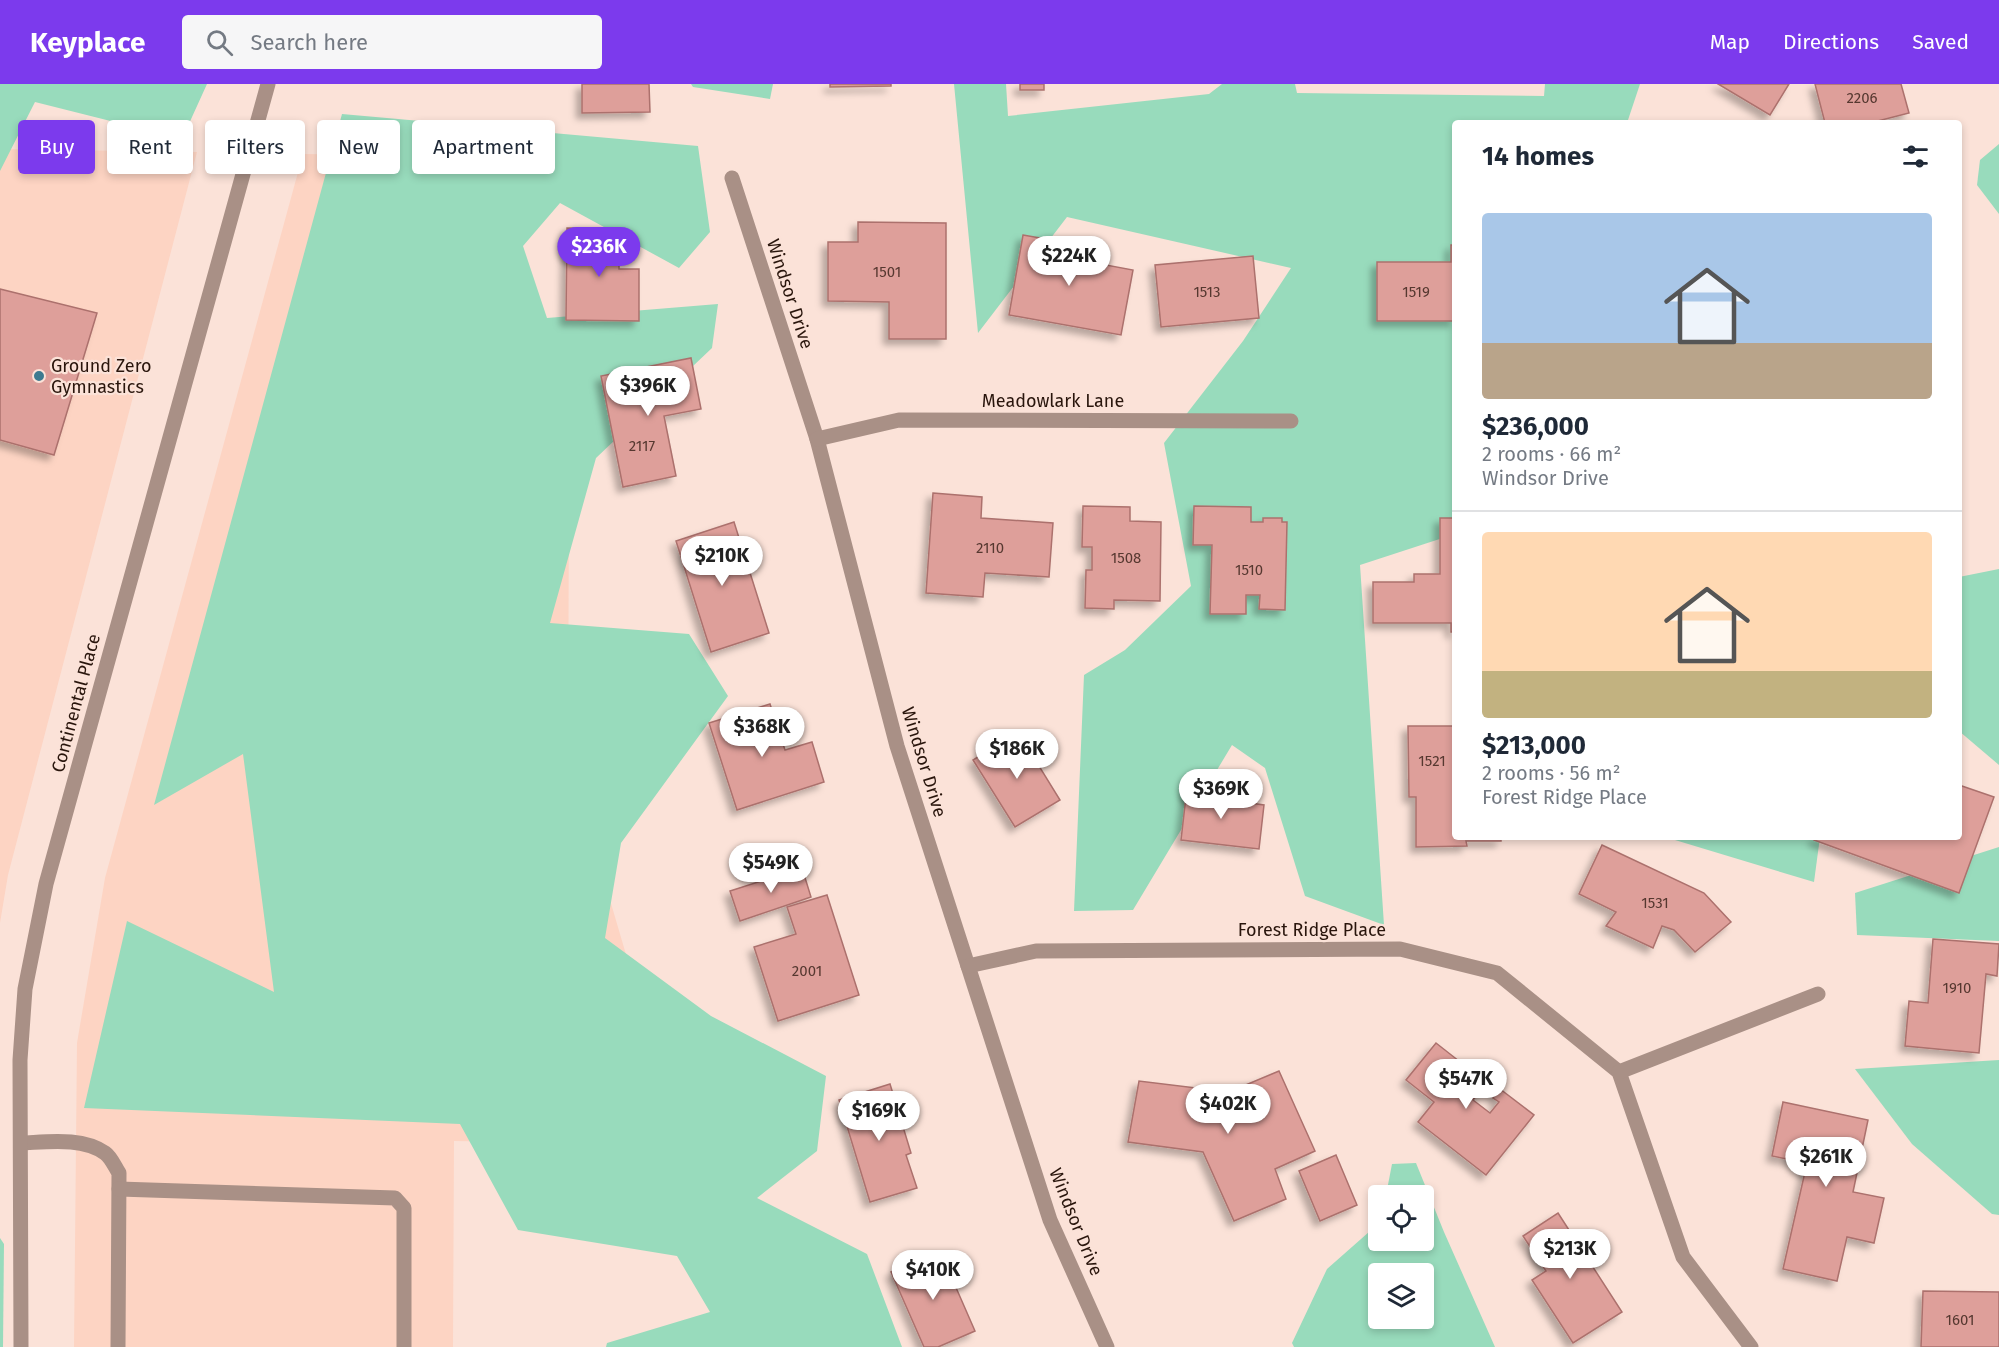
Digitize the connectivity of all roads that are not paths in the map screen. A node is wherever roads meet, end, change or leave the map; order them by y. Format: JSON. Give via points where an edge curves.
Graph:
{"nodes":[{"id":1,"x":268,"y":84,"type":"edge"},
{"id":2,"x":732,"y":178,"type":"dead end"},
{"id":3,"x":1291,"y":421,"type":"dead end"},
{"id":4,"x":817,"y":439,"type":"junction"},
{"id":5,"x":968,"y":966,"type":"junction"},
{"id":6,"x":1818,"y":994,"type":"dead end"},
{"id":7,"x":1618,"y":1072,"type":"junction"},
{"id":8,"x":21,"y":1143,"type":"junction"},
{"id":9,"x":119,"y":1189,"type":"junction"},
{"id":10,"x":21,"y":1347,"type":"edge"},
{"id":11,"x":118,"y":1347,"type":"edge"},
{"id":12,"x":404,"y":1347,"type":"edge"},
{"id":13,"x":1107,"y":1347,"type":"edge"},
{"id":14,"x":1751,"y":1347,"type":"edge"}],
"edges":[{"from":1,"to":8,"type":"street","name":"Continental Place","via":[[46,884],[25,989],[20,1060]]},
{"from":2,"to":4,"type":"street","name":"Windsor Drive"},
{"from":3,"to":4,"type":"street","name":"Meadowlark Lane","via":[[899,420]]},
{"from":4,"to":5,"type":"street","name":"Windsor Drive","via":[[897,746]]},
{"from":5,"to":7,"type":"street","name":"Forest Ridge Place","via":[[1036,951],[1400,949],[1497,973]]},
{"from":5,"to":13,"type":"street","name":"Windsor Drive","via":[[1050,1220]]},
{"from":6,"to":7,"type":"street"},
{"from":7,"to":14,"type":"street","via":[[1683,1257]]},
{"from":8,"to":9,"type":"street","via":[[57,1141],[97,1149],[107,1154],[119,1173]]},
{"from":8,"to":10,"type":"street","name":"Continental Place"},
{"from":9,"to":11,"type":"street"},
{"from":9,"to":12,"type":"street","via":[[395,1198],[404,1208]]}]}
